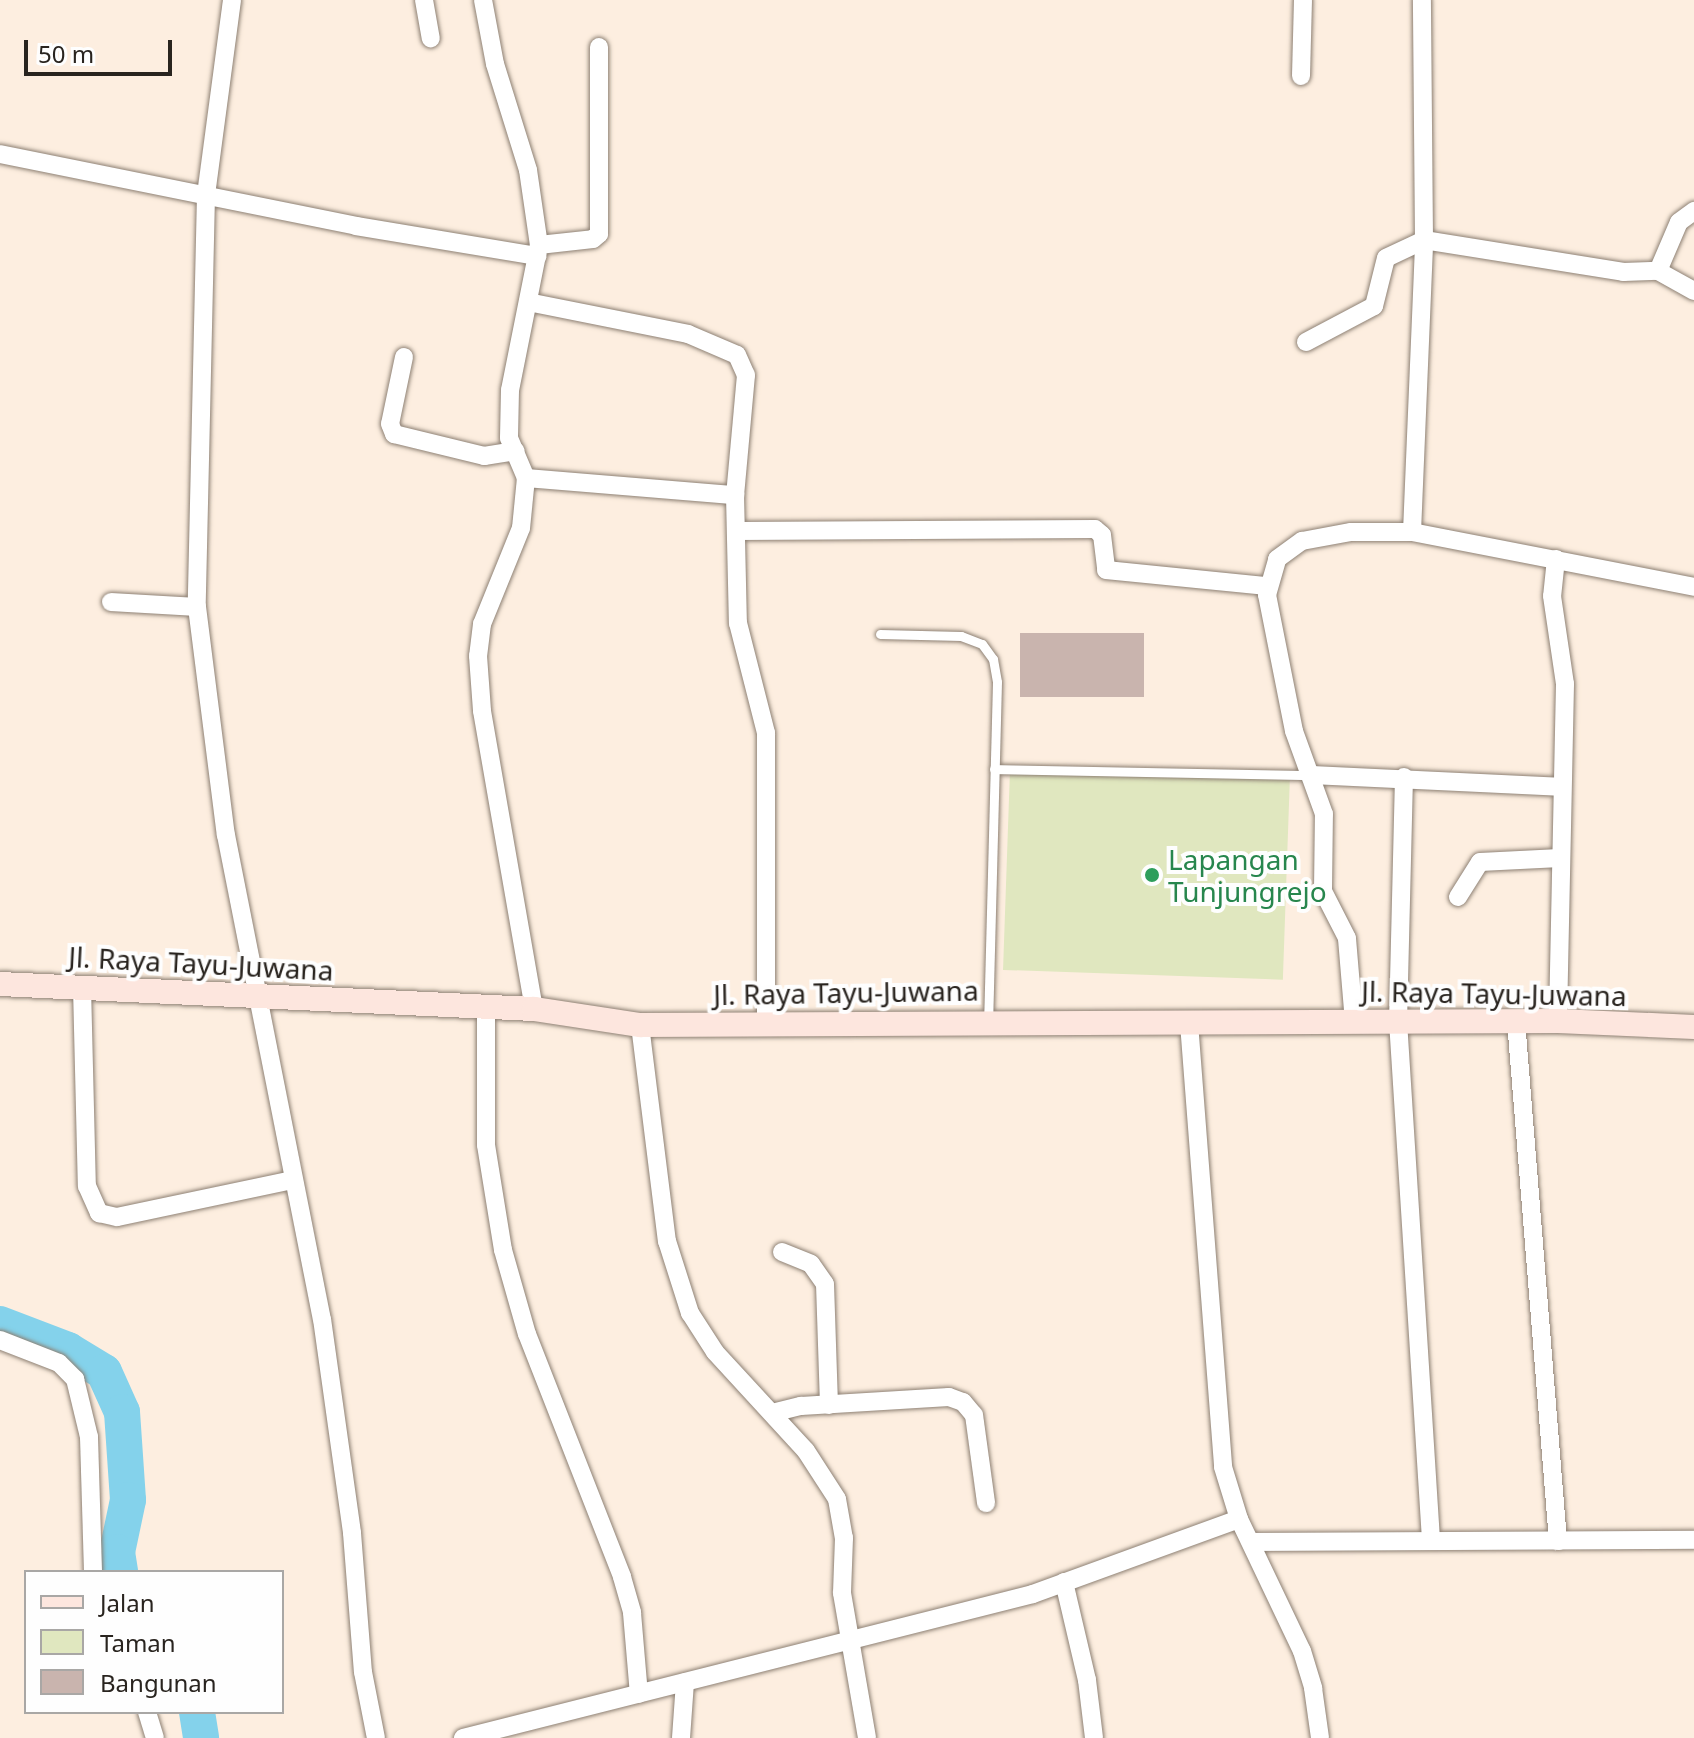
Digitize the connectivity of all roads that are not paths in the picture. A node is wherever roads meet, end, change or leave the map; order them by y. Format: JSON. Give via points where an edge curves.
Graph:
{"nodes":[{"id":1,"x":232,"y":0,"type":"edge"},
{"id":2,"x":424,"y":0,"type":"edge"},
{"id":3,"x":483,"y":0,"type":"edge"},
{"id":4,"x":1303,"y":0,"type":"edge"},
{"id":5,"x":1422,"y":0,"type":"edge"},
{"id":6,"x":431,"y":38,"type":"dead end"},
{"id":7,"x":599,"y":47,"type":"dead end"},
{"id":8,"x":1301,"y":76,"type":"dead end"},
{"id":9,"x":0,"y":154,"type":"edge"},
{"id":10,"x":206,"y":195,"type":"junction"},
{"id":11,"x":1694,"y":211,"type":"edge"},
{"id":12,"x":1424,"y":240,"type":"junction"},
{"id":13,"x":539,"y":250,"type":"junction"},
{"id":14,"x":1658,"y":271,"type":"junction"},
{"id":15,"x":1694,"y":291,"type":"edge"},
{"id":16,"x":528,"y":302,"type":"junction"},
{"id":17,"x":1306,"y":342,"type":"dead end"},
{"id":18,"x":404,"y":357,"type":"dead end"},
{"id":19,"x":516,"y":451,"type":"junction"},
{"id":20,"x":526,"y":478,"type":"junction"},
{"id":21,"x":735,"y":495,"type":"junction"},
{"id":22,"x":736,"y":531,"type":"junction"},
{"id":23,"x":1412,"y":532,"type":"junction"},
{"id":24,"x":1556,"y":559,"type":"junction"},
{"id":25,"x":1267,"y":586,"type":"junction"},
{"id":26,"x":1694,"y":587,"type":"edge"},
{"id":27,"x":111,"y":602,"type":"dead end"},
{"id":28,"x":197,"y":607,"type":"junction"},
{"id":29,"x":880,"y":634,"type":"dead end"},
{"id":30,"x":994,"y":769,"type":"junction"},
{"id":31,"x":1310,"y":775,"type":"junction"},
{"id":32,"x":1404,"y":777,"type":"junction"},
{"id":33,"x":1561,"y":787,"type":"junction"},
{"id":34,"x":1560,"y":858,"type":"junction"},
{"id":35,"x":1458,"y":897,"type":"dead end"},
{"id":36,"x":0,"y":984,"type":"edge"},
{"id":37,"x":82,"y":987,"type":"junction"},
{"id":38,"x":260,"y":996,"type":"junction"},
{"id":39,"x":486,"y":1008,"type":"junction"},
{"id":40,"x":534,"y":1009,"type":"junction"},
{"id":41,"x":988,"y":1021,"type":"junction"},
{"id":42,"x":1398,"y":1021,"type":"junction"},
{"id":43,"x":1516,"y":1021,"type":"junction"},
{"id":44,"x":1558,"y":1021,"type":"junction"},
{"id":45,"x":766,"y":1022,"type":"junction"},
{"id":46,"x":1354,"y":1022,"type":"junction"},
{"id":47,"x":1189,"y":1023,"type":"junction"},
{"id":48,"x":640,"y":1025,"type":"junction"},
{"id":49,"x":1694,"y":1027,"type":"edge"},
{"id":50,"x":293,"y":1180,"type":"junction"},
{"id":51,"x":782,"y":1252,"type":"dead end"},
{"id":52,"x":0,"y":1340,"type":"edge"},
{"id":53,"x":829,"y":1405,"type":"junction"},
{"id":54,"x":772,"y":1413,"type":"junction"},
{"id":55,"x":986,"y":1503,"type":"dead end"},
{"id":56,"x":1239,"y":1519,"type":"junction"},
{"id":57,"x":1431,"y":1540,"type":"junction"},
{"id":58,"x":1694,"y":1540,"type":"edge"},
{"id":59,"x":1558,"y":1541,"type":"junction"},
{"id":60,"x":1254,"y":1542,"type":"junction"},
{"id":61,"x":93,"y":1570,"type":"edge"},
{"id":62,"x":1064,"y":1582,"type":"junction"},
{"id":63,"x":850,"y":1641,"type":"junction"},
{"id":64,"x":685,"y":1682,"type":"junction"},
{"id":65,"x":639,"y":1694,"type":"junction"},
{"id":66,"x":148,"y":1714,"type":"edge"},
{"id":67,"x":155,"y":1738,"type":"edge"},
{"id":68,"x":376,"y":1738,"type":"edge"},
{"id":69,"x":463,"y":1738,"type":"edge"},
{"id":70,"x":681,"y":1738,"type":"edge"},
{"id":71,"x":867,"y":1738,"type":"edge"},
{"id":72,"x":1094,"y":1738,"type":"edge"},
{"id":73,"x":1320,"y":1738,"type":"edge"}],
"edges":[{"from":1,"to":10,"type":"street"},
{"from":2,"to":6,"type":"street"},
{"from":3,"to":13,"type":"street","via":[[495,64],[528,170]]},
{"from":4,"to":8,"type":"street"},
{"from":5,"to":12,"type":"street"},
{"from":7,"to":13,"type":"street","via":[[599,234]]},
{"from":9,"to":10,"type":"street"},
{"from":10,"to":13,"type":"street"},
{"from":10,"to":28,"type":"street"},
{"from":11,"to":14,"type":"street","via":[[1679,222]]},
{"from":12,"to":14,"type":"street","via":[[1623,272]]},
{"from":12,"to":17,"type":"street","via":[[1386,258],[1374,306]]},
{"from":12,"to":23,"type":"street"},
{"from":13,"to":16,"type":"street"},
{"from":14,"to":15,"type":"street"},
{"from":16,"to":19,"type":"street","via":[[510,390],[509,438]]},
{"from":16,"to":21,"type":"street","via":[[688,334],[734,352],[746,375]]},
{"from":18,"to":19,"type":"street","via":[[390,424],[394,434],[484,456]]},
{"from":19,"to":20,"type":"street"},
{"from":20,"to":21,"type":"street"},
{"from":20,"to":40,"type":"street","via":[[521,528],[482,624],[478,656],[482,711]]},
{"from":21,"to":22,"type":"street"},
{"from":22,"to":25,"type":"street","via":[[1095,529],[1102,535],[1106,570]]},
{"from":22,"to":45,"type":"street","via":[[738,623],[766,733]]},
{"from":23,"to":24,"type":"street"},
{"from":23,"to":25,"type":"street","via":[[1351,532],[1302,541],[1277,559]]},
{"from":24,"to":26,"type":"street"},
{"from":24,"to":33,"type":"street","via":[[1552,596],[1565,684]]},
{"from":25,"to":31,"type":"street","via":[[1294,731]]},
{"from":27,"to":28,"type":"street"},
{"from":28,"to":38,"type":"street","via":[[226,835]]},
{"from":29,"to":30,"type":"lane","via":[[961,636],[987,650],[997,682]]},
{"from":30,"to":31,"type":"lane"},
{"from":30,"to":41,"type":"lane"},
{"from":31,"to":32,"type":"street"},
{"from":31,"to":46,"type":"street","via":[[1324,814],[1323,891],[1347,938]]},
{"from":32,"to":33,"type":"street"},
{"from":32,"to":42,"type":"street"},
{"from":33,"to":34,"type":"street"},
{"from":34,"to":35,"type":"street","via":[[1480,862]]},
{"from":34,"to":44,"type":"street"},
{"from":36,"to":37,"type":"main road","name":"Jl. Raya Tayu-Juwana"},
{"from":37,"to":38,"type":"main road","name":"Jl. Raya Tayu-Juwana"},
{"from":37,"to":50,"type":"street","via":[[87,1186],[99,1213],[117,1217]]},
{"from":38,"to":39,"type":"main road","name":"Jl. Raya Tayu-Juwana"},
{"from":38,"to":50,"type":"street"},
{"from":39,"to":40,"type":"main road","name":"Jl. Raya Tayu-Juwana"},
{"from":39,"to":65,"type":"street","via":[[486,1145],[503,1250],[527,1334],[622,1577],[632,1613]]},
{"from":40,"to":48,"type":"main road","name":"Jl. Raya Tayu-Juwana"},
{"from":41,"to":45,"type":"main road","name":"Jl. Raya Tayu-Juwana","via":[[941,1026]]},
{"from":41,"to":47,"type":"main road","name":"Jl. Raya Tayu-Juwana"},
{"from":42,"to":43,"type":"main road","name":"Jl. Raya Tayu-Juwana"},
{"from":42,"to":46,"type":"main road","name":"Jl. Raya Tayu-Juwana"},
{"from":42,"to":57,"type":"street"},
{"from":43,"to":44,"type":"main road","name":"Jl. Raya Tayu-Juwana"},
{"from":43,"to":59,"type":"street"},
{"from":44,"to":49,"type":"main road","name":"Jl. Raya Tayu-Juwana"},
{"from":45,"to":48,"type":"main road","name":"Jl. Raya Tayu-Juwana"},
{"from":46,"to":47,"type":"main road","name":"Jl. Raya Tayu-Juwana"},
{"from":47,"to":56,"type":"street","via":[[1223,1467]]},
{"from":48,"to":54,"type":"street","via":[[654,1163],[672,1269],[702,1336]]},
{"from":50,"to":68,"type":"street","via":[[336,1411],[363,1672]]},
{"from":51,"to":53,"type":"street","via":[[816,1268],[827,1290]]},
{"from":52,"to":61,"type":"street","via":[[59,1363],[75,1379],[89,1437]]},
{"from":53,"to":54,"type":"street"},
{"from":53,"to":55,"type":"street","via":[[949,1397],[963,1402],[974,1415]]},
{"from":54,"to":63,"type":"street","via":[[829,1481],[837,1499]]},
{"from":56,"to":60,"type":"street"},
{"from":56,"to":62,"type":"street"},
{"from":57,"to":59,"type":"street"},
{"from":57,"to":60,"type":"street"},
{"from":58,"to":59,"type":"street"},
{"from":60,"to":73,"type":"street","via":[[1302,1651]]},
{"from":62,"to":63,"type":"street"},
{"from":62,"to":72,"type":"street","via":[[1087,1680]]},
{"from":63,"to":64,"type":"street"},
{"from":63,"to":71,"type":"street"},
{"from":64,"to":65,"type":"street"},
{"from":64,"to":70,"type":"street"},
{"from":65,"to":69,"type":"street"},
{"from":66,"to":67,"type":"street"}]}
